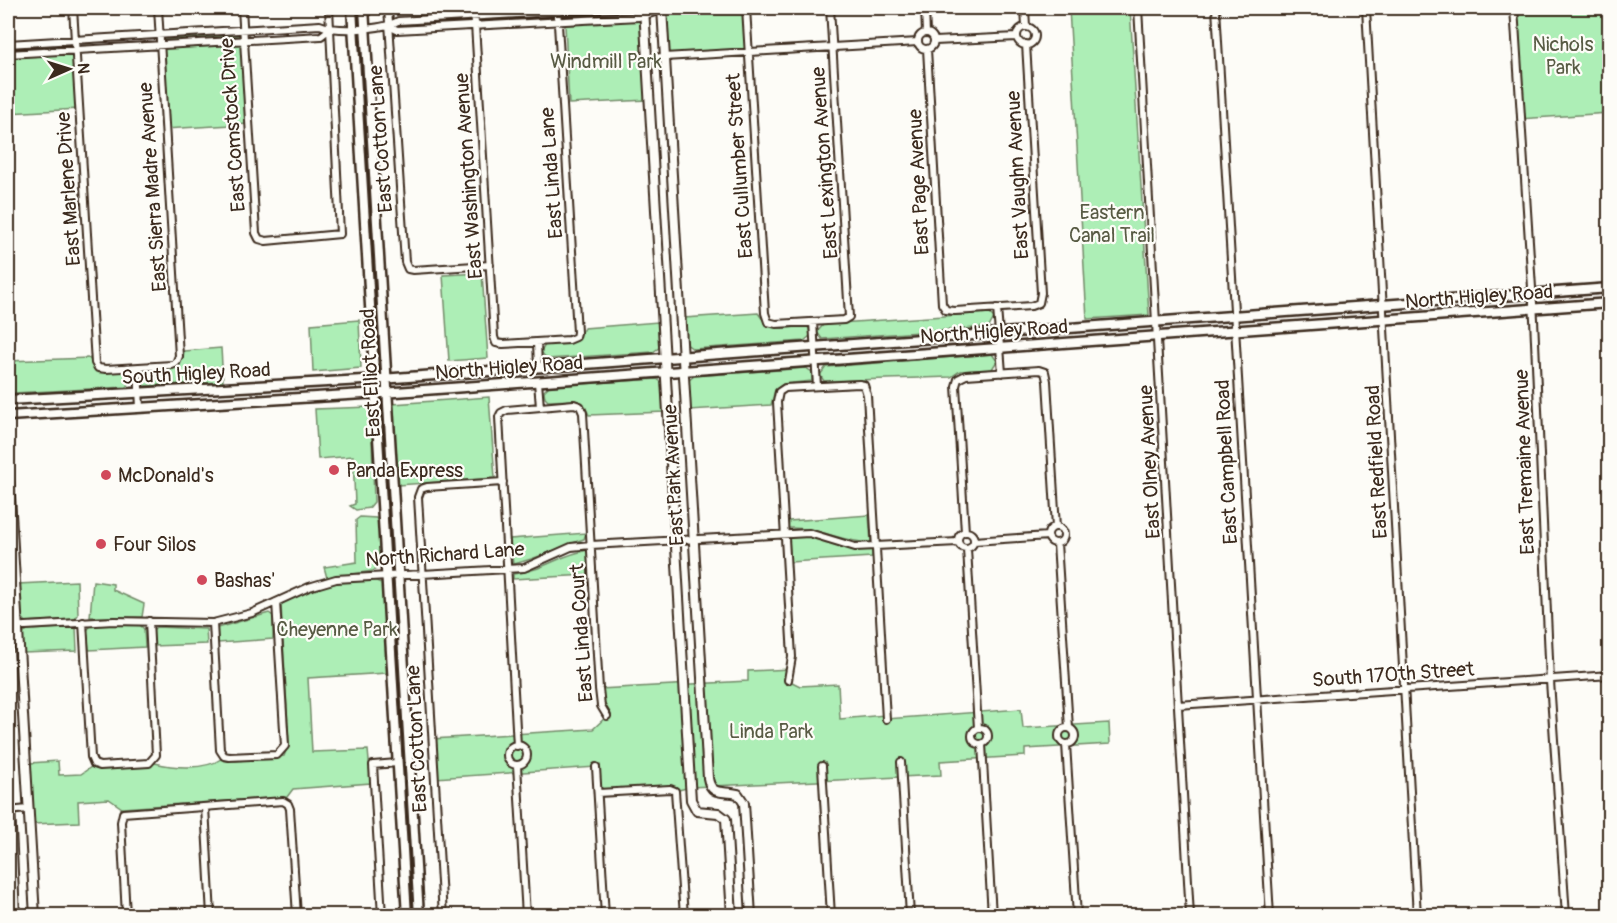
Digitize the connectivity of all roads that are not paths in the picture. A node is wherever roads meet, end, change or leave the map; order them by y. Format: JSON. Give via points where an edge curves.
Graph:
{"nodes":[{"id":1,"x":73,"y":8,"type":"edge"},
{"id":2,"x":158,"y":8,"type":"edge"},
{"id":3,"x":242,"y":8,"type":"edge"},
{"id":4,"x":328,"y":8,"type":"edge"},
{"id":5,"x":352,"y":8,"type":"edge"},
{"id":6,"x":364,"y":8,"type":"edge"},
{"id":7,"x":388,"y":8,"type":"edge"},
{"id":8,"x":474,"y":8,"type":"edge"},
{"id":9,"x":617,"y":8,"type":"edge"},
{"id":10,"x":652,"y":8,"type":"edge"},
{"id":11,"x":746,"y":8,"type":"edge"},
{"id":12,"x":830,"y":8,"type":"edge"},
{"id":13,"x":925,"y":8,"type":"edge"},
{"id":14,"x":1024,"y":8,"type":"edge"},
{"id":15,"x":1138,"y":8,"type":"edge"},
{"id":16,"x":1216,"y":8,"type":"edge"},
{"id":17,"x":1366,"y":8,"type":"edge"},
{"id":18,"x":1514,"y":8,"type":"edge"},
{"id":19,"x":557,"y":9,"type":"edge"},
{"id":20,"x":662,"y":9,"type":"edge"},
{"id":21,"x":644,"y":12,"type":"edge"},
{"id":22,"x":474,"y":16,"type":"junction"},
{"id":23,"x":558,"y":21,"type":"junction"},
{"id":24,"x":389,"y":26,"type":"junction"},
{"id":25,"x":475,"y":26,"type":"junction"},
{"id":26,"x":1026,"y":27,"type":"junction"},
{"id":27,"x":360,"y":28,"type":"junction"},
{"id":28,"x":243,"y":30,"type":"junction"},
{"id":29,"x":330,"y":30,"type":"junction"},
{"id":30,"x":926,"y":33,"type":"junction"},
{"id":31,"x":159,"y":35,"type":"junction"},
{"id":32,"x":1017,"y":37,"type":"junction"},
{"id":33,"x":75,"y":40,"type":"junction"},
{"id":34,"x":243,"y":40,"type":"junction"},
{"id":35,"x":935,"y":41,"type":"junction"},
{"id":36,"x":918,"y":42,"type":"junction"},
{"id":37,"x":8,"y":44,"type":"edge"},
{"id":38,"x":1026,"y":44,"type":"junction"},
{"id":39,"x":160,"y":45,"type":"junction"},
{"id":40,"x":832,"y":47,"type":"junction"},
{"id":41,"x":75,"y":50,"type":"junction"},
{"id":42,"x":927,"y":50,"type":"junction"},
{"id":43,"x":748,"y":52,"type":"junction"},
{"id":44,"x":8,"y":54,"type":"edge"},
{"id":45,"x":664,"y":57,"type":"junction"},
{"id":46,"x":647,"y":58,"type":"junction"},
{"id":47,"x":490,"y":265,"type":"junction"},
{"id":48,"x":1610,"y":288,"type":"edge"},
{"id":49,"x":1532,"y":294,"type":"junction"},
{"id":50,"x":1610,"y":303,"type":"edge"},
{"id":51,"x":1383,"y":304,"type":"junction"},
{"id":52,"x":997,"y":308,"type":"junction"},
{"id":53,"x":1532,"y":309,"type":"junction"},
{"id":54,"x":1234,"y":316,"type":"junction"},
{"id":55,"x":1384,"y":319,"type":"junction"},
{"id":56,"x":1157,"y":321,"type":"junction"},
{"id":57,"x":813,"y":322,"type":"junction"},
{"id":58,"x":1235,"y":330,"type":"junction"},
{"id":59,"x":999,"y":333,"type":"junction"},
{"id":60,"x":1158,"y":336,"type":"junction"},
{"id":61,"x":537,"y":342,"type":"junction"},
{"id":62,"x":814,"y":347,"type":"junction"},
{"id":63,"x":1000,"y":347,"type":"junction"},
{"id":64,"x":683,"y":357,"type":"junction"},
{"id":65,"x":664,"y":358,"type":"junction"},
{"id":66,"x":815,"y":361,"type":"junction"},
{"id":67,"x":538,"y":367,"type":"junction"},
{"id":68,"x":138,"y":368,"type":"junction"},
{"id":69,"x":683,"y":371,"type":"junction"},
{"id":70,"x":666,"y":372,"type":"junction"},
{"id":71,"x":1002,"y":373,"type":"junction"},
{"id":72,"x":386,"y":378,"type":"junction"},
{"id":73,"x":375,"y":379,"type":"junction"},
{"id":74,"x":538,"y":382,"type":"junction"},
{"id":75,"x":817,"y":386,"type":"junction"},
{"id":76,"x":139,"y":393,"type":"junction"},
{"id":77,"x":381,"y":393,"type":"junction"},
{"id":78,"x":8,"y":400,"type":"edge"},
{"id":79,"x":540,"y":407,"type":"junction"},
{"id":80,"x":140,"y":408,"type":"junction"},
{"id":81,"x":8,"y":416,"type":"edge"},
{"id":82,"x":8,"y":463,"type":"edge"},
{"id":83,"x":503,"y":482,"type":"junction"},
{"id":84,"x":1056,"y":527,"type":"junction"},
{"id":85,"x":965,"y":532,"type":"junction"},
{"id":86,"x":785,"y":533,"type":"junction"},
{"id":87,"x":1048,"y":536,"type":"junction"},
{"id":88,"x":694,"y":539,"type":"junction"},
{"id":89,"x":676,"y":540,"type":"junction"},
{"id":90,"x":975,"y":541,"type":"junction"},
{"id":91,"x":958,"y":542,"type":"junction"},
{"id":92,"x":1057,"y":543,"type":"junction"},
{"id":93,"x":591,"y":545,"type":"junction"},
{"id":94,"x":876,"y":546,"type":"junction"},
{"id":95,"x":967,"y":549,"type":"junction"},
{"id":96,"x":508,"y":569,"type":"junction"},
{"id":97,"x":423,"y":574,"type":"junction"},
{"id":98,"x":399,"y":575,"type":"junction"},
{"id":99,"x":387,"y":576,"type":"junction"},
{"id":100,"x":276,"y":602,"type":"junction"},
{"id":101,"x":149,"y":621,"type":"junction"},
{"id":102,"x":83,"y":622,"type":"junction"},
{"id":103,"x":213,"y":623,"type":"junction"},
{"id":104,"x":17,"y":626,"type":"junction"},
{"id":105,"x":8,"y":627,"type":"edge"},
{"id":106,"x":1610,"y":675,"type":"edge"},
{"id":107,"x":788,"y":680,"type":"dead end"},
{"id":108,"x":1550,"y":681,"type":"junction"},
{"id":109,"x":1404,"y":688,"type":"junction"},
{"id":110,"x":1256,"y":700,"type":"junction"},
{"id":111,"x":1178,"y":705,"type":"junction"},
{"id":112,"x":607,"y":716,"type":"dead end"},
{"id":113,"x":886,"y":719,"type":"dead end"},
{"id":114,"x":978,"y":728,"type":"junction"},
{"id":115,"x":1068,"y":728,"type":"junction"},
{"id":116,"x":982,"y":744,"type":"junction"},
{"id":117,"x":1066,"y":744,"type":"junction"},
{"id":118,"x":518,"y":746,"type":"junction"},
{"id":119,"x":901,"y":762,"type":"dead end"},
{"id":120,"x":397,"y":763,"type":"junction"},
{"id":121,"x":8,"y":764,"type":"edge"},
{"id":122,"x":517,"y":765,"type":"junction"},
{"id":123,"x":822,"y":766,"type":"dead end"},
{"id":124,"x":596,"y":767,"type":"dead end"},
{"id":125,"x":598,"y":793,"type":"junction"},
{"id":126,"x":205,"y":807,"type":"junction"},
{"id":127,"x":28,"y":809,"type":"junction"},
{"id":128,"x":9,"y":810,"type":"edge"},
{"id":129,"x":15,"y":915,"type":"edge"},
{"id":130,"x":35,"y":915,"type":"edge"},
{"id":131,"x":126,"y":915,"type":"edge"},
{"id":132,"x":211,"y":915,"type":"edge"},
{"id":133,"x":297,"y":915,"type":"edge"},
{"id":134,"x":382,"y":915,"type":"edge"},
{"id":135,"x":407,"y":915,"type":"edge"},
{"id":136,"x":419,"y":915,"type":"edge"},
{"id":137,"x":443,"y":915,"type":"edge"},
{"id":138,"x":526,"y":915,"type":"edge"},
{"id":139,"x":605,"y":915,"type":"edge"},
{"id":140,"x":684,"y":915,"type":"edge"},
{"id":141,"x":732,"y":915,"type":"edge"},
{"id":142,"x":750,"y":915,"type":"edge"},
{"id":143,"x":831,"y":915,"type":"edge"},
{"id":144,"x":910,"y":915,"type":"edge"},
{"id":145,"x":992,"y":915,"type":"edge"},
{"id":146,"x":1077,"y":915,"type":"edge"},
{"id":147,"x":1190,"y":915,"type":"edge"},
{"id":148,"x":1270,"y":915,"type":"edge"},
{"id":149,"x":1417,"y":915,"type":"edge"},
{"id":150,"x":1566,"y":915,"type":"edge"}],
"edges":[{"from":1,"to":33,"type":"street","name":"East Marlene Drive"},
{"from":2,"to":31,"type":"street","name":"East Sierra Madre Avenue"},
{"from":3,"to":28,"type":"street","name":"East Comstock Drive"},
{"from":4,"to":29,"type":"street"},
{"from":5,"to":27,"type":"main road","name":"East Elliot Road"},
{"from":6,"to":27,"type":"main road","name":"East Elliot Road"},
{"from":7,"to":24,"type":"street","name":"East Cotton Lane"},
{"from":8,"to":22,"type":"street","name":"East Washington Avenue"},
{"from":9,"to":19,"type":"street"},
{"from":10,"to":20,"type":"street"},
{"from":11,"to":43,"type":"street","name":"East Cullumber Street"},
{"from":12,"to":40,"type":"street","name":"East Lexington Avenue"},
{"from":13,"to":30,"type":"street"},
{"from":14,"to":26,"type":"street","name":"East Vaughn Avenue"},
{"from":15,"to":56,"type":"street","name":"East Olney Avenue"},
{"from":16,"to":54,"type":"street","name":"East Campbell Road"},
{"from":17,"to":51,"type":"street","name":"East Redfield Road"},
{"from":18,"to":49,"type":"street","name":"East Tremaine Avenue"},
{"from":19,"to":22,"type":"street"},
{"from":19,"to":23,"type":"street","name":"East Linda Lane"},
{"from":20,"to":21,"type":"street"},
{"from":20,"to":45,"type":"street","name":"East Park Avenue"},
{"from":21,"to":23,"type":"street"},
{"from":21,"to":46,"type":"street","name":"East Park Avenue"},
{"from":22,"to":24,"type":"street","via":[[398,21]]},
{"from":22,"to":25,"type":"street","name":"East Washington Avenue"},
{"from":23,"to":25,"type":"street"},
{"from":23,"to":61,"type":"street","name":"East Linda Lane","via":[[576,337]]},
{"from":24,"to":25,"type":"street","via":[[397,30]]},
{"from":24,"to":27,"type":"street"},
{"from":24,"to":47,"type":"street","name":"East Cotton Lane","via":[[405,262],[408,269]]},
{"from":25,"to":47,"type":"street","name":"East Washington Avenue"},
{"from":26,"to":32,"type":"street","via":[[1019,30]]},
{"from":26,"to":38,"type":"street","name":"East Vaughn Avenue","via":[[1034,37]]},
{"from":27,"to":29,"type":"street"},
{"from":27,"to":72,"type":"main road","name":"East Elliot Road"},
{"from":27,"to":73,"type":"main road","name":"East Elliot Road"},
{"from":28,"to":29,"type":"street","via":[[320,25]]},
{"from":28,"to":31,"type":"street"},
{"from":28,"to":34,"type":"street","name":"East Comstock Drive"},
{"from":29,"to":34,"type":"street","via":[[321,36]]},
{"from":29,"to":34,"type":"street","name":"East Comstock Drive","via":[[340,234],[277,240],[259,239],[256,233]]},
{"from":30,"to":35,"type":"street"},
{"from":30,"to":36,"type":"street","via":[[919,36]]},
{"from":31,"to":33,"type":"street"},
{"from":31,"to":39,"type":"street","name":"East Sierra Madre Avenue"},
{"from":32,"to":35,"type":"street"},
{"from":32,"to":38,"type":"street"},
{"from":33,"to":37,"type":"street"},
{"from":33,"to":41,"type":"street","name":"East Marlene Drive"},
{"from":34,"to":39,"type":"street"},
{"from":35,"to":42,"type":"street"},
{"from":36,"to":40,"type":"street"},
{"from":36,"to":42,"type":"street"},
{"from":38,"to":52,"type":"street","name":"East Vaughn Avenue","via":[[1041,293],[1039,303]]},
{"from":39,"to":41,"type":"street"},
{"from":39,"to":68,"type":"street","name":"East Sierra Madre Avenue","via":[[180,349],[176,363]]},
{"from":40,"to":43,"type":"street"},
{"from":40,"to":57,"type":"street","name":"East Lexington Avenue","via":[[849,317]]},
{"from":41,"to":44,"type":"street"},
{"from":41,"to":68,"type":"street","name":"East Marlene Drive","via":[[95,358],[98,368]]},
{"from":42,"to":52,"type":"street","name":"East Page Avenue","via":[[942,304],[946,310]]},
{"from":43,"to":45,"type":"street"},
{"from":43,"to":57,"type":"street","name":"East Cullumber Street","via":[[765,313],[768,322],[776,324]]},
{"from":45,"to":46,"type":"street"},
{"from":45,"to":64,"type":"street","name":"East Park Avenue"},
{"from":46,"to":65,"type":"street","name":"East Park Avenue"},
{"from":47,"to":61,"type":"street","name":"East Washington Avenue","via":[[496,343]]},
{"from":48,"to":49,"type":"main road","name":"North Higley Road"},
{"from":49,"to":51,"type":"main road","name":"North Higley Road"},
{"from":49,"to":53,"type":"street","name":"East Tremaine Avenue"},
{"from":50,"to":53,"type":"main road","name":"North Higley Road"},
{"from":51,"to":54,"type":"main road","name":"North Higley Road"},
{"from":51,"to":55,"type":"street","name":"East Redfield Road"},
{"from":52,"to":59,"type":"street"},
{"from":53,"to":55,"type":"main road","name":"North Higley Road"},
{"from":53,"to":108,"type":"street","name":"East Tremaine Avenue"},
{"from":54,"to":56,"type":"main road","name":"North Higley Road"},
{"from":54,"to":58,"type":"street","name":"East Campbell Road"},
{"from":55,"to":58,"type":"main road","name":"North Higley Road"},
{"from":55,"to":109,"type":"street","name":"East Redfield Road"},
{"from":56,"to":59,"type":"main road","name":"North Higley Road"},
{"from":56,"to":60,"type":"street","name":"East Olney Avenue"},
{"from":57,"to":62,"type":"street"},
{"from":58,"to":60,"type":"main road","name":"North Higley Road"},
{"from":58,"to":110,"type":"street","name":"East Campbell Road"},
{"from":59,"to":62,"type":"main road","name":"North Higley Road"},
{"from":59,"to":63,"type":"street"},
{"from":60,"to":63,"type":"main road","name":"North Higley Road"},
{"from":60,"to":111,"type":"street","name":"East Olney Avenue"},
{"from":61,"to":67,"type":"street"},
{"from":62,"to":64,"type":"main road","name":"North Higley Road"},
{"from":62,"to":66,"type":"street"},
{"from":63,"to":66,"type":"main road","name":"North Higley Road"},
{"from":63,"to":71,"type":"street"},
{"from":64,"to":65,"type":"main road","name":"North Higley Road"},
{"from":64,"to":69,"type":"street","name":"East Park Avenue"},
{"from":65,"to":67,"type":"main road","name":"North Higley Road"},
{"from":65,"to":70,"type":"street","name":"East Park Avenue"},
{"from":66,"to":69,"type":"main road","name":"North Higley Road"},
{"from":66,"to":75,"type":"street"},
{"from":67,"to":72,"type":"main road","name":"North Higley Road"},
{"from":68,"to":76,"type":"street"},
{"from":69,"to":70,"type":"main road","name":"North Higley Road"},
{"from":69,"to":88,"type":"street","name":"East Park Avenue"},
{"from":70,"to":74,"type":"main road","name":"North Higley Road"},
{"from":70,"to":89,"type":"street","name":"East Park Avenue"},
{"from":71,"to":84,"type":"street","via":[[1045,372]]},
{"from":71,"to":85,"type":"street","via":[[966,375],[958,379],[956,386]]},
{"from":72,"to":73,"type":"main road","name":"South Higley Road"},
{"from":72,"to":77,"type":"main road","name":"East Elliot Road"},
{"from":73,"to":76,"type":"main road","name":"South Higley Road"},
{"from":73,"to":77,"type":"main road","name":"East Elliot Road"},
{"from":74,"to":77,"type":"main road","name":"North Higley Road"},
{"from":74,"to":79,"type":"street"},
{"from":75,"to":86,"type":"street","via":[[785,388],[779,392]]},
{"from":75,"to":94,"type":"street","via":[[864,385]]},
{"from":76,"to":78,"type":"main road","name":"South Higley Road"},
{"from":76,"to":80,"type":"street"},
{"from":77,"to":80,"type":"main road","name":"South Higley Road"},
{"from":77,"to":98,"type":"main road","name":"East Elliot Road"},
{"from":77,"to":99,"type":"main road","name":"East Elliot Road"},
{"from":79,"to":83,"type":"street","via":[[501,413]]},
{"from":79,"to":93,"type":"street","via":[[580,406],[583,413]]},
{"from":80,"to":81,"type":"main road","name":"South Higley Road"},
{"from":82,"to":104,"type":"street"},
{"from":83,"to":96,"type":"street"},
{"from":83,"to":97,"type":"street","name":"East Cotton Lane","via":[[421,489],[418,497]]},
{"from":84,"to":87,"type":"street","via":[[1050,529]]},
{"from":84,"to":92,"type":"street","via":[[1064,534]]},
{"from":85,"to":90,"type":"street","via":[[972,534]]},
{"from":85,"to":91,"type":"street"},
{"from":86,"to":88,"type":"street","name":"North Richard Lane"},
{"from":86,"to":94,"type":"street","name":"North Richard Lane","via":[[809,533],[855,547]]},
{"from":86,"to":107,"type":"street","via":[[792,657]]},
{"from":87,"to":90,"type":"street"},
{"from":87,"to":92,"type":"street"},
{"from":88,"to":89,"type":"street","name":"North Richard Lane"},
{"from":88,"to":142,"type":"street","name":"East Park Avenue","via":[[709,783],[715,792],[738,794],[744,803]]},
{"from":89,"to":93,"type":"street","name":"North Richard Lane"},
{"from":89,"to":141,"type":"street","name":"East Park Avenue","via":[[691,800],[697,811],[718,813],[726,819]]},
{"from":90,"to":95,"type":"street"},
{"from":91,"to":94,"type":"street","name":"North Richard Lane"},
{"from":91,"to":95,"type":"street"},
{"from":92,"to":115,"type":"street"},
{"from":93,"to":96,"type":"street","name":"North Richard Lane","via":[[571,547],[537,564]]},
{"from":93,"to":112,"type":"street","name":"East Linda Court","via":[[599,689]]},
{"from":94,"to":113,"type":"street"},
{"from":95,"to":114,"type":"street"},
{"from":96,"to":97,"type":"street","name":"North Richard Lane"},
{"from":96,"to":118,"type":"street"},
{"from":97,"to":98,"type":"street","name":"North Richard Lane"},
{"from":97,"to":137,"type":"street","name":"East Cotton Lane"},
{"from":98,"to":99,"type":"street","name":"North Richard Lane"},
{"from":98,"to":136,"type":"main road","name":"East Elliot Road"},
{"from":99,"to":100,"type":"street","name":"North Richard Lane","via":[[336,579]]},
{"from":99,"to":120,"type":"main road","name":"East Elliot Road"},
{"from":100,"to":103,"type":"street","name":"North Richard Lane","via":[[252,614]]},
{"from":100,"to":103,"type":"street","via":[[285,746],[277,755],[224,756],[220,750]]},
{"from":101,"to":102,"type":"street","name":"North Richard Lane"},
{"from":101,"to":102,"type":"street","via":[[156,755],[149,764],[93,764]]},
{"from":101,"to":103,"type":"street","name":"North Richard Lane"},
{"from":102,"to":104,"type":"street","name":"North Richard Lane"},
{"from":104,"to":105,"type":"street","name":"North Richard Lane"},
{"from":104,"to":127,"type":"street"},
{"from":106,"to":108,"type":"street","name":"South 170th Street"},
{"from":108,"to":109,"type":"street","name":"South 170th Street"},
{"from":108,"to":150,"type":"street","name":"East Tremaine Avenue"},
{"from":109,"to":110,"type":"street","name":"South 170th Street"},
{"from":109,"to":149,"type":"street","name":"East Redfield Road"},
{"from":110,"to":111,"type":"street","name":"South 170th Street"},
{"from":110,"to":148,"type":"street","name":"East Campbell Road"},
{"from":111,"to":147,"type":"street","name":"East Olney Avenue"},
{"from":114,"to":116,"type":"street","via":[[988,733]]},
{"from":114,"to":116,"type":"street","via":[[972,732],[972,738]]},
{"from":115,"to":117,"type":"street","via":[[1062,729],[1059,736]]},
{"from":115,"to":117,"type":"street","via":[[1074,731],[1075,738]]},
{"from":116,"to":145,"type":"street"},
{"from":117,"to":146,"type":"street"},
{"from":118,"to":122,"type":"street","via":[[527,754],[525,761]]},
{"from":118,"to":122,"type":"street","via":[[510,749],[508,755],[511,763]]},
{"from":119,"to":144,"type":"street"},
{"from":120,"to":134,"type":"street","via":[[373,765]]},
{"from":120,"to":135,"type":"main road","name":"East Elliot Road"},
{"from":121,"to":128,"type":"street"},
{"from":122,"to":138,"type":"street"},
{"from":123,"to":143,"type":"street"},
{"from":124,"to":125,"type":"street"},
{"from":125,"to":139,"type":"street"},
{"from":125,"to":140,"type":"street","via":[[670,789],[675,792]]},
{"from":126,"to":131,"type":"street","via":[[123,813]]},
{"from":126,"to":132,"type":"street"},
{"from":126,"to":133,"type":"street","via":[[283,801],[288,804]]},
{"from":127,"to":128,"type":"street"},
{"from":127,"to":130,"type":"street"},
{"from":128,"to":129,"type":"street"}]}
